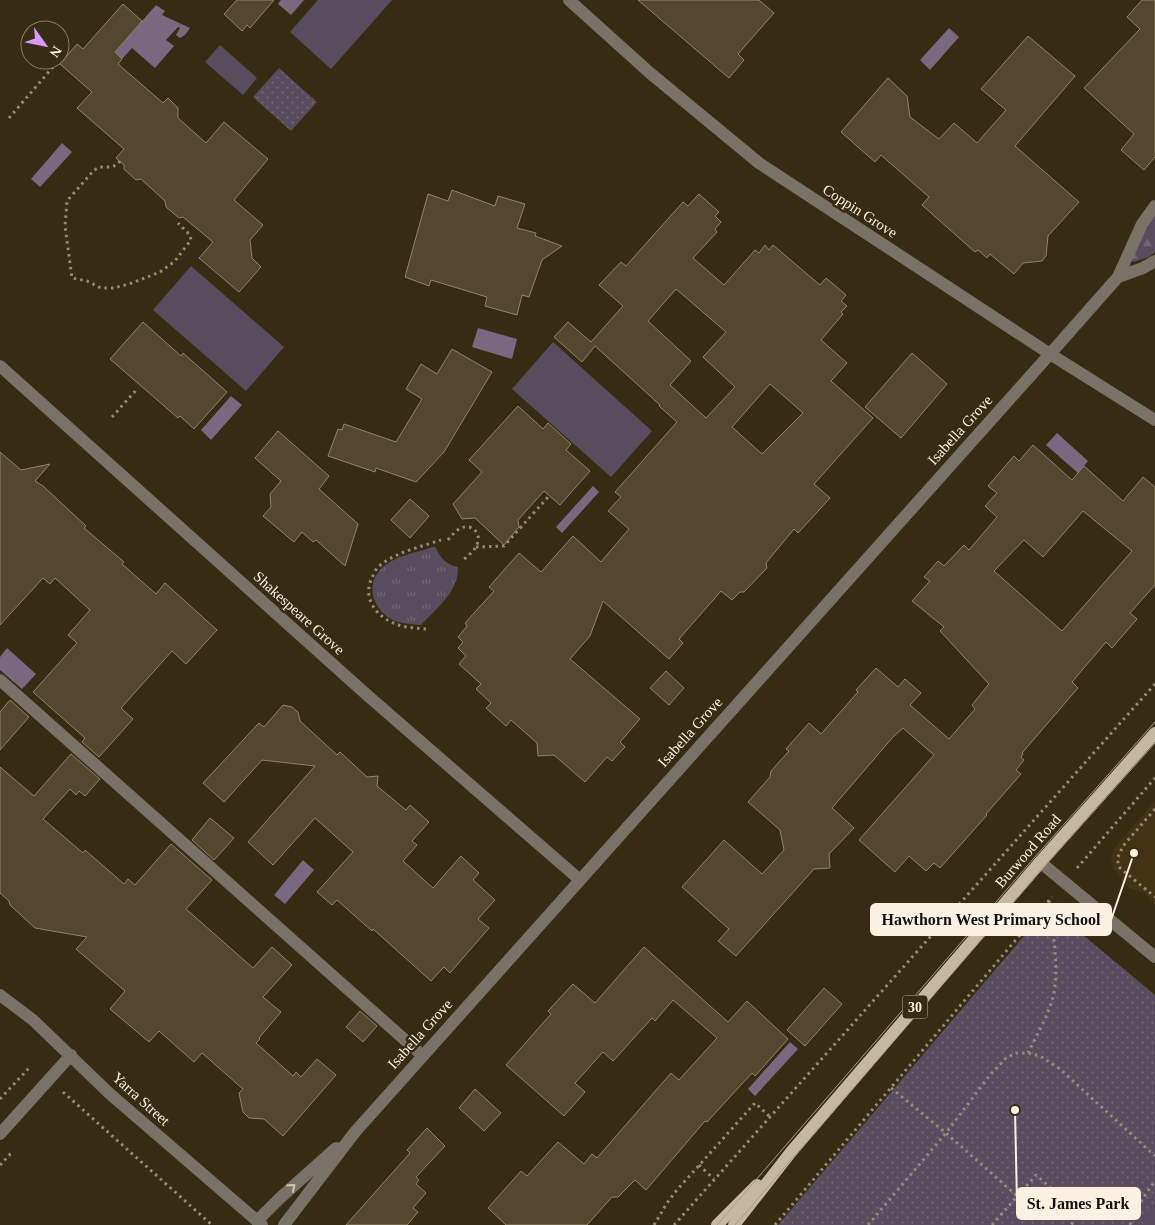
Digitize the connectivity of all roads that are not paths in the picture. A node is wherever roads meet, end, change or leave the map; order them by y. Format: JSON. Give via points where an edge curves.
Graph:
{"nodes":[{"id":1,"x":569,"y":0,"type":"edge"},
{"id":2,"x":1155,"y":206,"type":"edge"},
{"id":3,"x":1155,"y":260,"type":"edge"},
{"id":4,"x":1118,"y":277,"type":"junction"},
{"id":5,"x":1050,"y":354,"type":"junction"},
{"id":6,"x":0,"y":366,"type":"edge"},
{"id":7,"x":1155,"y":420,"type":"edge"},
{"id":8,"x":0,"y":680,"type":"edge"},
{"id":9,"x":1155,"y":733,"type":"edge"},
{"id":10,"x":1040,"y":862,"type":"junction"},
{"id":11,"x":580,"y":880,"type":"junction"},
{"id":12,"x":1155,"y":957,"type":"edge"},
{"id":13,"x":0,"y":995,"type":"edge"},
{"id":14,"x":71,"y":1055,"type":"junction"},
{"id":15,"x":423,"y":1056,"type":"junction"},
{"id":16,"x":355,"y":1132,"type":"junction"},
{"id":17,"x":0,"y":1134,"type":"edge"},
{"id":18,"x":791,"y":1152,"type":"junction"},
{"id":19,"x":260,"y":1223,"type":"edge"},
{"id":20,"x":284,"y":1225,"type":"edge"},
{"id":21,"x":717,"y":1225,"type":"edge"},
{"id":22,"x":734,"y":1225,"type":"edge"}],
"edges":[{"from":1,"to":5,"type":"street","name":"Coppin Grove","via":[[759,164]]},
{"from":2,"to":4,"type":"street","via":[[1142,224]]},
{"from":3,"to":4,"type":"street"},
{"from":4,"to":5,"type":"street","name":"Isabella Grove"},
{"from":5,"to":7,"type":"street","name":"Coppin Grove"},
{"from":5,"to":11,"type":"street","name":"Isabella Grove"},
{"from":6,"to":11,"type":"street","name":"Shakespeare Grove","via":[[360,689]]},
{"from":8,"to":15,"type":"street"},
{"from":9,"to":10,"type":"main road","name":"Burwood Road","number":"30"},
{"from":10,"to":12,"type":"street"},
{"from":10,"to":18,"type":"main road","name":"Burwood Road","number":"30"},
{"from":11,"to":15,"type":"street","name":"Isabella Grove"},
{"from":13,"to":14,"type":"street","name":"Yarra Street"},
{"from":14,"to":17,"type":"street"},
{"from":14,"to":19,"type":"street","name":"Yarra Street","via":[[110,1094]]},
{"from":15,"to":16,"type":"street","name":"Isabella Grove"},
{"from":19,"to":16,"type":"street","name":"Isabella Grove","one_way":true,"via":[[279,1198]]},
{"from":16,"to":20,"type":"street","name":"Isabella Grove"},
{"from":18,"to":21,"type":"main road","name":"Burwood Road","number":"30"},
{"from":18,"to":22,"type":"main road","name":"Burwood Road","number":"30"}]}
